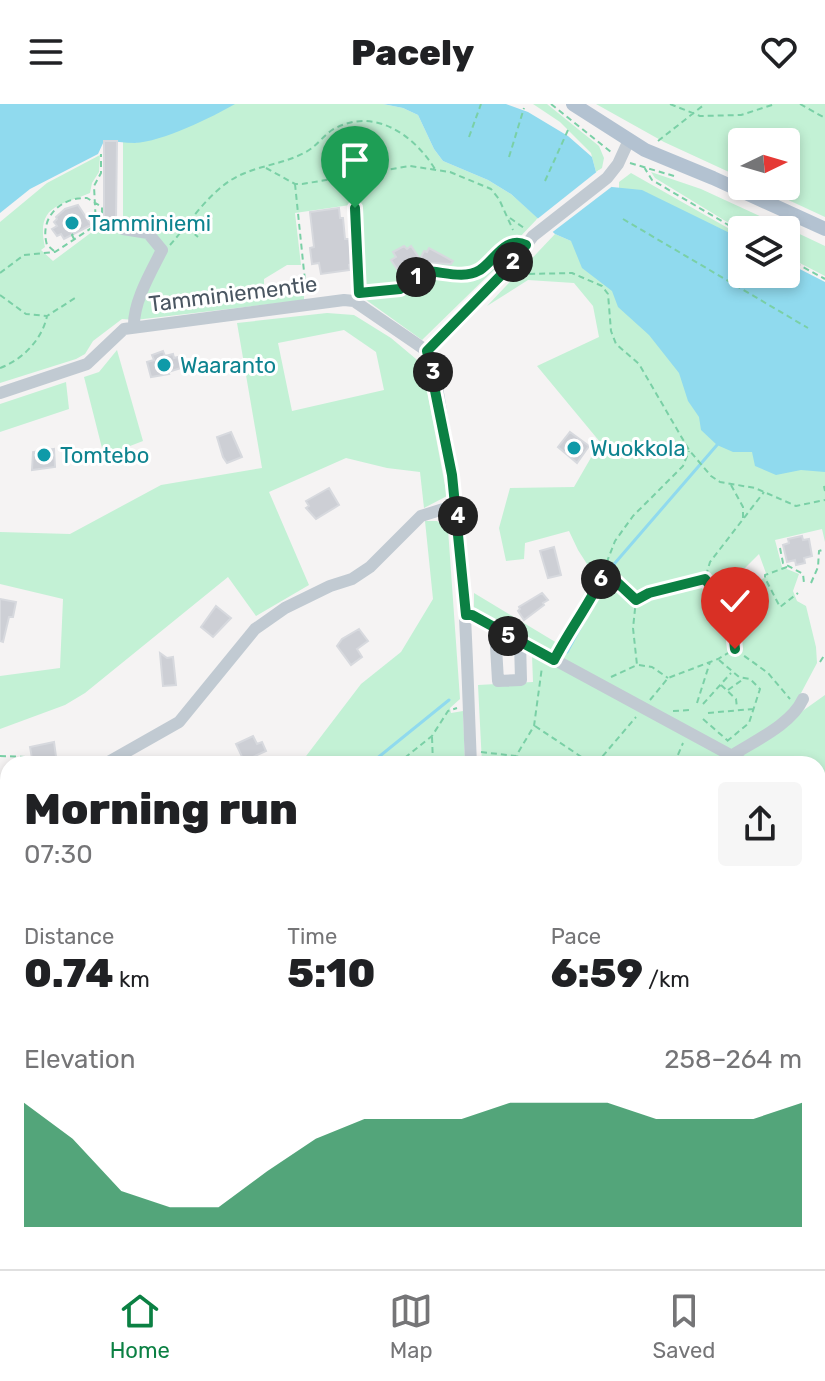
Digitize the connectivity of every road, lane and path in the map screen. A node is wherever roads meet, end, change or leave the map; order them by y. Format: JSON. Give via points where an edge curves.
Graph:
{"nodes":[{"id":1,"x":481,"y":104,"type":"edge"},
{"id":2,"x":551,"y":104,"type":"edge"},
{"id":3,"x":573,"y":104,"type":"edge"},
{"id":4,"x":670,"y":104,"type":"edge"},
{"id":5,"x":705,"y":104,"type":"edge"},
{"id":6,"x":775,"y":104,"type":"edge"},
{"id":7,"x":800,"y":104,"type":"edge"},
{"id":8,"x":524,"y":108,"type":"dead end"},
{"id":9,"x":691,"y":114,"type":"junction"},
{"id":10,"x":825,"y":118,"type":"edge"},
{"id":11,"x":568,"y":130,"type":"dead end"},
{"id":12,"x":469,"y":137,"type":"dead end"},
{"id":13,"x":629,"y":140,"type":"junction"},
{"id":14,"x":658,"y":141,"type":"dead end"},
{"id":15,"x":101,"y":154,"type":"dead end"},
{"id":16,"x":616,"y":155,"type":"junction"},
{"id":17,"x":509,"y":157,"type":"dead end"},
{"id":18,"x":265,"y":167,"type":"junction"},
{"id":19,"x":435,"y":169,"type":"junction"},
{"id":20,"x":368,"y":173,"type":"junction"},
{"id":21,"x":333,"y":180,"type":"junction"},
{"id":22,"x":545,"y":181,"type":"dead end"},
{"id":23,"x":295,"y":184,"type":"junction"},
{"id":24,"x":354,"y":199,"type":"junction"},
{"id":25,"x":94,"y":202,"type":"junction"},
{"id":26,"x":507,"y":217,"type":"junction"},
{"id":27,"x":623,"y":219,"type":"dead end"},
{"id":28,"x":728,"y":225,"type":"edge"},
{"id":29,"x":117,"y":227,"type":"joint"},
{"id":30,"x":186,"y":227,"type":"junction"},
{"id":31,"x":825,"y":229,"type":"edge"},
{"id":32,"x":528,"y":231,"type":"dead end"},
{"id":33,"x":76,"y":232,"type":"dead end"},
{"id":34,"x":198,"y":237,"type":"dead end"},
{"id":35,"x":74,"y":239,"type":"junction"},
{"id":36,"x":523,"y":248,"type":"junction"},
{"id":37,"x":162,"y":250,"type":"junction"},
{"id":38,"x":55,"y":252,"type":"junction"},
{"id":39,"x":800,"y":266,"type":"edge"},
{"id":40,"x":0,"y":273,"type":"edge"},
{"id":41,"x":419,"y":274,"type":"joint"},
{"id":42,"x":825,"y":279,"type":"edge"},
{"id":43,"x":305,"y":281,"type":"dead end"},
{"id":44,"x":728,"y":281,"type":"edge"},
{"id":45,"x":740,"y":288,"type":"edge"},
{"id":46,"x":0,"y":295,"type":"edge"},
{"id":47,"x":75,"y":298,"type":"dead end"},
{"id":48,"x":47,"y":316,"type":"junction"},
{"id":49,"x":134,"y":327,"type":"junction"},
{"id":50,"x":808,"y":328,"type":"dead end"},
{"id":51,"x":427,"y":351,"type":"junction"},
{"id":52,"x":0,"y":368,"type":"edge"},
{"id":53,"x":0,"y":393,"type":"edge"},
{"id":54,"x":689,"y":450,"type":"junction"},
{"id":55,"x":731,"y":484,"type":"junction"},
{"id":56,"x":824,"y":486,"type":"edge"},
{"id":57,"x":825,"y":491,"type":"edge"},
{"id":58,"x":764,"y":492,"type":"junction"},
{"id":59,"x":825,"y":500,"type":"edge"},
{"id":60,"x":457,"y":512,"type":"junction"},
{"id":61,"x":743,"y":520,"type":"junction"},
{"id":62,"x":780,"y":548,"type":"dead end"},
{"id":63,"x":825,"y":549,"type":"edge"},
{"id":64,"x":787,"y":567,"type":"junction"},
{"id":65,"x":607,"y":573,"type":"junction"},
{"id":66,"x":705,"y":579,"type":"junction"},
{"id":67,"x":804,"y":583,"type":"dead end"},
{"id":68,"x":811,"y":583,"type":"dead end"},
{"id":69,"x":798,"y":593,"type":"dead end"},
{"id":70,"x":636,"y":600,"type":"junction"},
{"id":71,"x":466,"y":615,"type":"junction"},
{"id":72,"x":495,"y":629,"type":"junction"},
{"id":73,"x":520,"y":642,"type":"junction"},
{"id":74,"x":735,"y":649,"type":"junction"},
{"id":75,"x":825,"y":654,"type":"edge"},
{"id":76,"x":548,"y":656,"type":"junction"},
{"id":77,"x":718,"y":659,"type":"junction"},
{"id":78,"x":710,"y":662,"type":"junction"},
{"id":79,"x":820,"y":662,"type":"dead end"},
{"id":80,"x":637,"y":665,"type":"junction"},
{"id":81,"x":732,"y":672,"type":"junction"},
{"id":82,"x":668,"y":678,"type":"junction"},
{"id":83,"x":742,"y":678,"type":"junction"},
{"id":84,"x":599,"y":683,"type":"junction"},
{"id":85,"x":720,"y":684,"type":"junction"},
{"id":86,"x":727,"y":691,"type":"junction"},
{"id":87,"x":697,"y":703,"type":"dead end"},
{"id":88,"x":703,"y":704,"type":"dead end"},
{"id":89,"x":801,"y":704,"type":"joint"},
{"id":90,"x":462,"y":706,"type":"dead end"},
{"id":91,"x":643,"y":709,"type":"junction"},
{"id":92,"x":754,"y":709,"type":"junction"},
{"id":93,"x":737,"y":710,"type":"junction"},
{"id":94,"x":708,"y":713,"type":"dead end"},
{"id":95,"x":703,"y":719,"type":"dead end"},
{"id":96,"x":534,"y":726,"type":"junction"},
{"id":97,"x":432,"y":736,"type":"junction"},
{"id":98,"x":479,"y":752,"type":"dead end"},
{"id":99,"x":119,"y":756,"type":"edge"},
{"id":100,"x":408,"y":756,"type":"edge"},
{"id":101,"x":433,"y":756,"type":"edge"},
{"id":102,"x":471,"y":756,"type":"edge"},
{"id":103,"x":516,"y":756,"type":"joint"},
{"id":104,"x":581,"y":756,"type":"edge"},
{"id":105,"x":601,"y":756,"type":"edge"},
{"id":106,"x":731,"y":756,"type":"joint"}],
"edges":[{"from":1,"to":12,"type":"path"},
{"from":2,"to":16,"type":"path"},
{"from":3,"to":13,"type":"main road"},
{"from":4,"to":9,"type":"path"},
{"from":5,"to":9,"type":"path"},
{"from":6,"to":9,"type":"path","via":[[741,115]]},
{"from":7,"to":10,"type":"path"},
{"from":8,"to":17,"type":"path"},
{"from":9,"to":14,"type":"path"},
{"from":11,"to":22,"type":"path"},
{"from":13,"to":16,"type":"street"},
{"from":13,"to":31,"type":"main road"},
{"from":15,"to":25,"type":"path"},
{"from":16,"to":28,"type":"path","via":[[643,166],[652,180]]},
{"from":16,"to":36,"type":"street","via":[[607,178]]},
{"from":18,"to":19,"type":"path","via":[[304,153],[344,125],[367,121],[400,131]]},
{"from":18,"to":23,"type":"path"},
{"from":18,"to":30,"type":"path","via":[[232,180]]},
{"from":19,"to":20,"type":"path","via":[[410,166]]},
{"from":19,"to":26,"type":"path","via":[[491,189]]},
{"from":20,"to":21,"type":"path"},
{"from":20,"to":24,"type":"path"},
{"from":21,"to":23,"type":"path"},
{"from":21,"to":24,"type":"path"},
{"from":23,"to":43,"type":"path"},
{"from":24,"to":41,"type":"path","via":[[359,293],[400,289]]},
{"from":25,"to":29,"type":"path","via":[[102,207],[102,223]]},
{"from":25,"to":35,"type":"path","via":[[96,225]]},
{"from":25,"to":38,"type":"path","via":[[80,197],[53,210],[45,237]]},
{"from":26,"to":32,"type":"path"},
{"from":26,"to":36,"type":"path"},
{"from":27,"to":44,"type":"path"},
{"from":29,"to":37,"type":"street","via":[[148,233]]},
{"from":30,"to":34,"type":"path"},
{"from":30,"to":37,"type":"path"},
{"from":33,"to":35,"type":"path"},
{"from":35,"to":38,"type":"path"},
{"from":36,"to":41,"type":"street","via":[[511,243],[474,273]]},
{"from":36,"to":51,"type":"street"},
{"from":36,"to":54,"type":"path","via":[[529,274],[572,273],[602,286],[616,344],[639,364]]},
{"from":37,"to":49,"type":"street"},
{"from":38,"to":40,"type":"path","via":[[24,255]]},
{"from":39,"to":42,"type":"path"},
{"from":45,"to":50,"type":"path"},
{"from":46,"to":48,"type":"path","via":[[26,314]]},
{"from":47,"to":48,"type":"path"},
{"from":48,"to":52,"type":"path","via":[[26,353]]},
{"from":49,"to":51,"type":"street","name":"Tamminiementie","via":[[344,300],[354,301]]},
{"from":49,"to":53,"type":"street","name":"Tamminiementie","via":[[124,329],[87,364]]},
{"from":51,"to":60,"type":"street"},
{"from":54,"to":55,"type":"path","via":[[720,482]]},
{"from":54,"to":65,"type":"path","via":[[683,466],[615,541]]},
{"from":55,"to":58,"type":"path"},
{"from":55,"to":61,"type":"path","via":[[743,507]]},
{"from":56,"to":57,"type":"path"},
{"from":58,"to":59,"type":"path","via":[[796,506]]},
{"from":58,"to":61,"type":"path"},
{"from":60,"to":71,"type":"street"},
{"from":60,"to":99,"type":"street","via":[[428,514],[411,523],[361,573],[285,608],[255,629],[179,722]]},
{"from":61,"to":66,"type":"path","via":[[710,562]]},
{"from":62,"to":64,"type":"path"},
{"from":63,"to":68,"type":"path","via":[[819,551]]},
{"from":64,"to":67,"type":"path","via":[[803,574]]},
{"from":64,"to":69,"type":"path","via":[[765,578],[780,607]]},
{"from":65,"to":70,"type":"path"},
{"from":65,"to":76,"type":"path"},
{"from":66,"to":70,"type":"path"},
{"from":66,"to":74,"type":"path","via":[[737,621]]},
{"from":70,"to":80,"type":"path"},
{"from":71,"to":72,"type":"street"},
{"from":71,"to":102,"type":"street"},
{"from":72,"to":73,"type":"street"},
{"from":72,"to":73,"type":"street","via":[[498,681],[521,680]]},
{"from":73,"to":76,"type":"street"},
{"from":74,"to":77,"type":"path"},
{"from":74,"to":89,"type":"path"},
{"from":75,"to":79,"type":"path"},
{"from":76,"to":84,"type":"street"},
{"from":76,"to":96,"type":"path"},
{"from":77,"to":78,"type":"path"},
{"from":77,"to":81,"type":"path"},
{"from":78,"to":82,"type":"path"},
{"from":78,"to":87,"type":"path"},
{"from":80,"to":82,"type":"path"},
{"from":80,"to":84,"type":"path"},
{"from":81,"to":83,"type":"path"},
{"from":81,"to":85,"type":"path"},
{"from":82,"to":91,"type":"path"},
{"from":83,"to":86,"type":"path"},
{"from":83,"to":92,"type":"path","via":[[760,689]]},
{"from":84,"to":91,"type":"street"},
{"from":85,"to":86,"type":"path"},
{"from":85,"to":88,"type":"path"},
{"from":86,"to":93,"type":"path","via":[[736,699]]},
{"from":89,"to":106,"type":"street","via":[[789,718]]},
{"from":90,"to":97,"type":"path","via":[[448,711]]},
{"from":91,"to":105,"type":"path"},
{"from":91,"to":106,"type":"street"},
{"from":92,"to":93,"type":"path"},
{"from":92,"to":95,"type":"path","via":[[749,723],[727,741]]},
{"from":93,"to":94,"type":"path"},
{"from":96,"to":103,"type":"path"},
{"from":96,"to":104,"type":"path"},
{"from":97,"to":100,"type":"path"},
{"from":97,"to":101,"type":"path"},
{"from":98,"to":103,"type":"path"}]}
